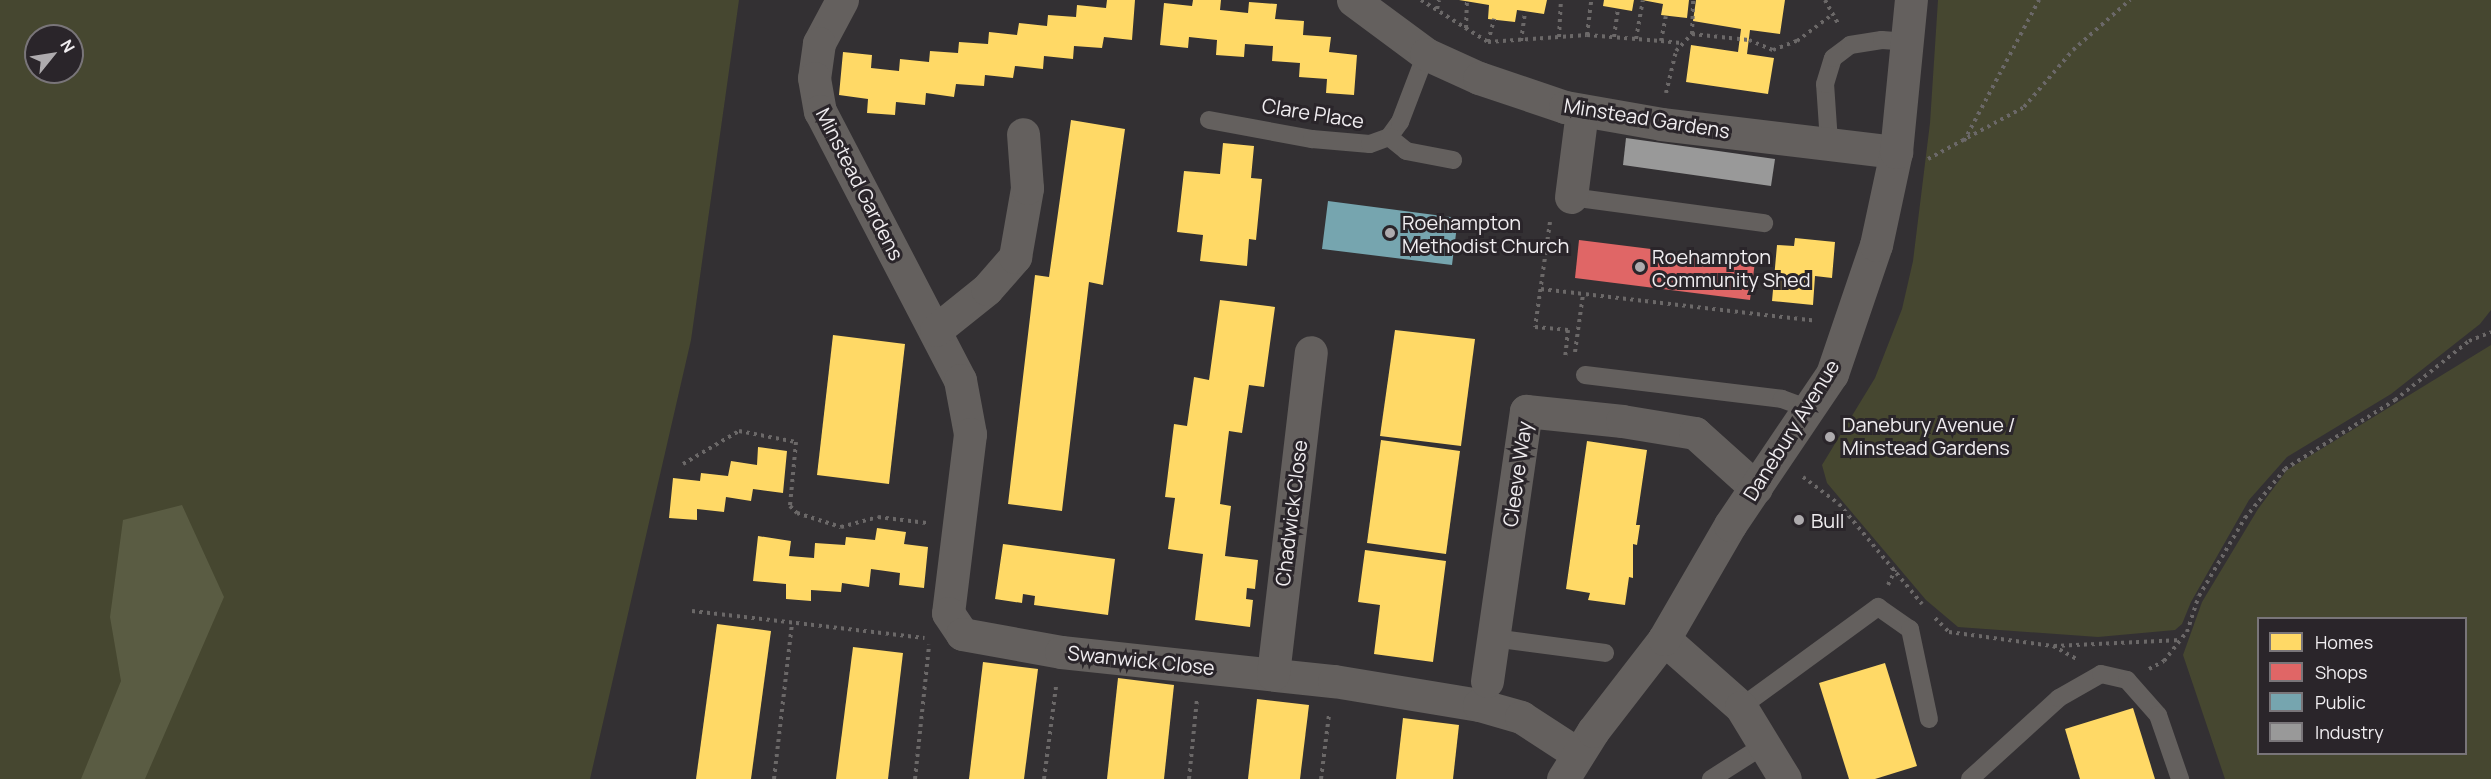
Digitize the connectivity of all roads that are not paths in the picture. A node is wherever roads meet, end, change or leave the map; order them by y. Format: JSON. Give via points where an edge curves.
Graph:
{"nodes":[{"id":1,"x":842,"y":0,"type":"edge"},
{"id":2,"x":1353,"y":0,"type":"edge"},
{"id":3,"x":1911,"y":0,"type":"edge"},
{"id":4,"x":1909,"y":42,"type":"junction"},
{"id":5,"x":1426,"y":54,"type":"junction"},
{"id":6,"x":1582,"y":111,"type":"junction"},
{"id":7,"x":1209,"y":120,"type":"dead end"},
{"id":8,"x":1023,"y":134,"type":"dead end"},
{"id":9,"x":1389,"y":136,"type":"junction"},
{"id":10,"x":1829,"y":142,"type":"junction"},
{"id":11,"x":1908,"y":158,"type":"junction"},
{"id":12,"x":1454,"y":159,"type":"dead end"},
{"id":13,"x":1562,"y":204,"type":"joint"},
{"id":14,"x":1764,"y":223,"type":"dead end"},
{"id":15,"x":936,"y":330,"type":"junction"},
{"id":16,"x":1311,"y":352,"type":"dead end"},
{"id":17,"x":1585,"y":375,"type":"dead end"},
{"id":18,"x":1809,"y":409,"type":"junction"},
{"id":19,"x":1756,"y":488,"type":"junction"},
{"id":20,"x":962,"y":634,"type":"joint"},
{"id":21,"x":1493,"y":638,"type":"junction"},
{"id":22,"x":1664,"y":639,"type":"junction"},
{"id":23,"x":1605,"y":653,"type":"dead end"},
{"id":24,"x":1273,"y":674,"type":"junction"},
{"id":25,"x":1487,"y":681,"type":"dead end"},
{"id":26,"x":1741,"y":707,"type":"junction"},
{"id":27,"x":1929,"y":719,"type":"dead end"},
{"id":28,"x":1766,"y":744,"type":"junction"},
{"id":29,"x":1570,"y":766,"type":"edge"},
{"id":30,"x":1711,"y":779,"type":"edge"},
{"id":31,"x":1785,"y":779,"type":"edge"},
{"id":32,"x":1970,"y":779,"type":"edge"},
{"id":33,"x":2180,"y":779,"type":"edge"}],
"edges":[{"from":1,"to":15,"type":"street","name":"Minstead Gardens","via":[[819,43],[814,78],[820,111]]},
{"from":2,"to":5,"type":"street","name":"Minstead Gardens"},
{"from":3,"to":4,"type":"street","name":"Danebury Avenue"},
{"from":4,"to":10,"type":"lane","via":[[1882,40],[1850,45],[1833,58],[1825,84]]},
{"from":4,"to":11,"type":"street","name":"Danebury Avenue"},
{"from":5,"to":6,"type":"street","name":"Minstead Gardens","via":[[1479,78]]},
{"from":5,"to":9,"type":"lane","name":"Clare Place","via":[[1408,106]]},
{"from":6,"to":10,"type":"street","name":"Minstead Gardens","via":[[1661,124]]},
{"from":6,"to":13,"type":"street"},
{"from":7,"to":9,"type":"lane","name":"Clare Place","via":[[1347,145],[1370,144]]},
{"from":8,"to":15,"type":"street","via":[[1027,188],[1015,257],[987,289]]},
{"from":9,"to":12,"type":"lane","via":[[1406,151]]},
{"from":10,"to":11,"type":"street","name":"Minstead Gardens"},
{"from":11,"to":18,"type":"street","name":"Danebury Avenue","via":[[1849,331],[1832,374]]},
{"from":13,"to":14,"type":"lane"},
{"from":15,"to":20,"type":"street","name":"Minstead Gardens","via":[[960,380],[969,434],[948,613]]},
{"from":16,"to":24,"type":"street","name":"Chadwick Close"},
{"from":17,"to":18,"type":"lane","via":[[1782,399]]},
{"from":18,"to":19,"type":"street","name":"Danebury Avenue"},
{"from":19,"to":21,"type":"street","name":"Cleeve Way","via":[[1695,433],[1526,411]]},
{"from":19,"to":22,"type":"street","name":"Danebury Avenue"},
{"from":20,"to":24,"type":"street","name":"Swanwick Close","via":[[1061,652]]},
{"from":21,"to":23,"type":"lane"},
{"from":21,"to":25,"type":"street","name":"Cleeve Way"},
{"from":22,"to":26,"type":"street"},
{"from":22,"to":29,"type":"street","name":"Danebury Avenue"},
{"from":24,"to":29,"type":"street","name":"Swanwick Close","via":[[1479,705],[1521,717]]},
{"from":26,"to":27,"type":"lane","via":[[1878,607],[1910,629]]},
{"from":26,"to":28,"type":"street"},
{"from":28,"to":30,"type":"lane"},
{"from":28,"to":31,"type":"street"},
{"from":32,"to":33,"type":"lane","via":[[2059,698],[2100,674],[2127,680],[2158,715]]}]}
